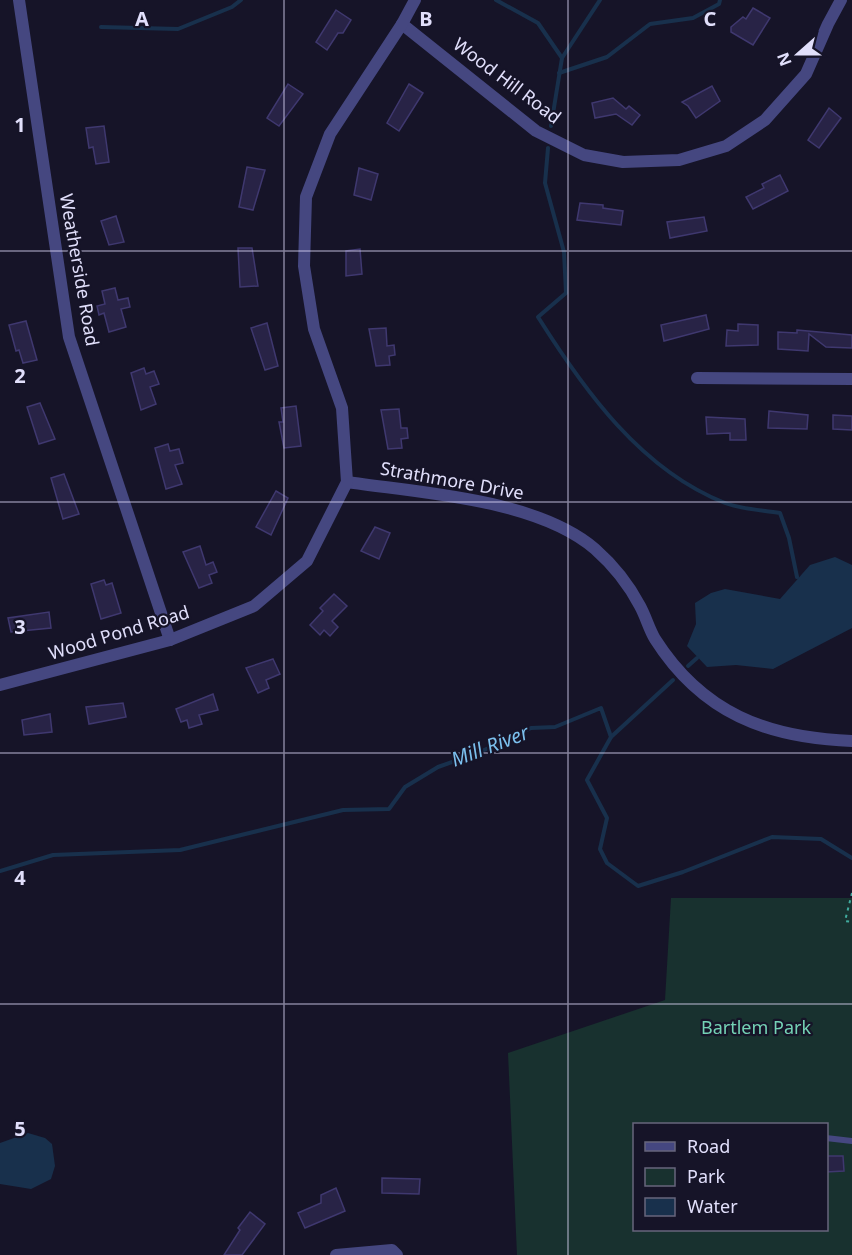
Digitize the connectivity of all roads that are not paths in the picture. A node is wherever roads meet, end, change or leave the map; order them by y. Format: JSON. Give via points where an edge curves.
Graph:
{"nodes":[{"id":1,"x":19,"y":0,"type":"edge"},
{"id":2,"x":415,"y":0,"type":"edge"},
{"id":3,"x":841,"y":0,"type":"edge"},
{"id":4,"x":402,"y":24,"type":"junction"},
{"id":5,"x":697,"y":378,"type":"dead end"},
{"id":6,"x":852,"y":379,"type":"edge"},
{"id":7,"x":347,"y":482,"type":"junction"},
{"id":8,"x":171,"y":640,"type":"junction"},
{"id":9,"x":0,"y":685,"type":"edge"},
{"id":10,"x":852,"y":741,"type":"edge"},
{"id":11,"x":828,"y":1138,"type":"edge"},
{"id":12,"x":852,"y":1141,"type":"edge"},
{"id":13,"x":336,"y":1255,"type":"edge"},
{"id":14,"x":397,"y":1255,"type":"edge"}],
"edges":[{"from":1,"to":8,"type":"street","name":"Weatherside Road","via":[[69,337]]},
{"from":2,"to":4,"type":"street"},
{"from":3,"to":4,"type":"street","name":"Wood Hill Road","via":[[806,74],[765,120],[726,146],[679,160],[623,162],[584,155],[536,130]]},
{"from":4,"to":7,"type":"street","via":[[330,134],[306,197],[304,266],[314,328],[342,408]]},
{"from":5,"to":6,"type":"street"},
{"from":7,"to":8,"type":"street","name":"Wood Pond Road","via":[[308,561],[254,606]]},
{"from":7,"to":10,"type":"street","name":"Strathmore Drive","via":[[491,504],[561,526],[594,549],[620,575],[660,646],[699,692],[735,716],[776,732],[817,740]]},
{"from":8,"to":9,"type":"street","name":"Wood Pond Road"},
{"from":11,"to":12,"type":"lane"},
{"from":13,"to":14,"type":"street","via":[[392,1250]]}]}
